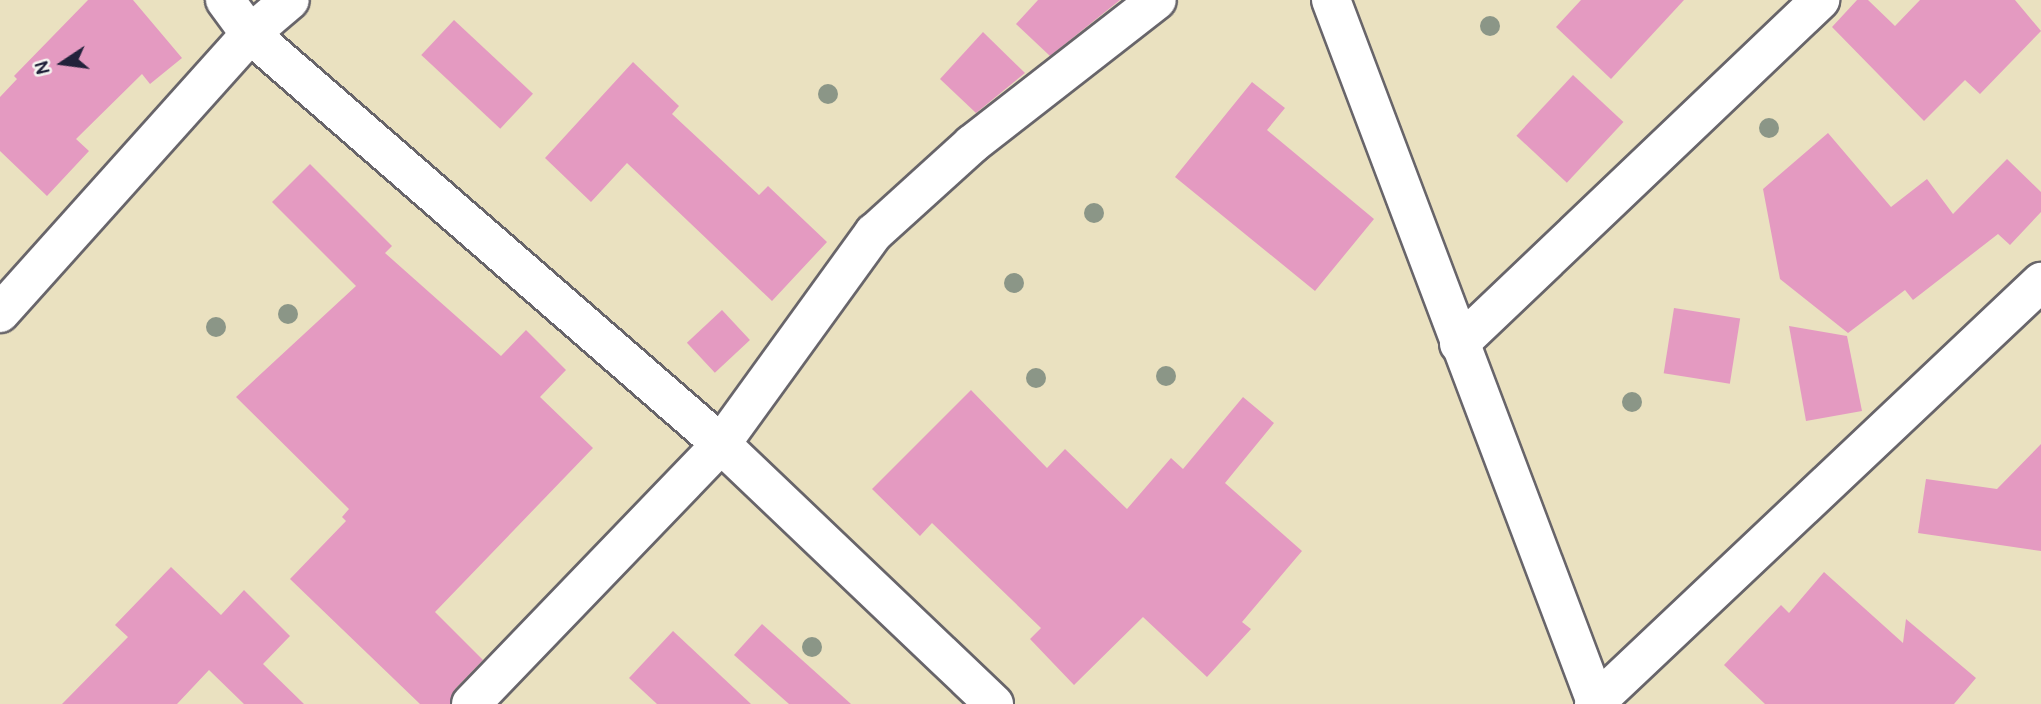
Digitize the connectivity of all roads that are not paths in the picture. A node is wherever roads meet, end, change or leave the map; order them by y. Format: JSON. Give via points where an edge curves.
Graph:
{"nodes":[{"id":1,"x":225,"y":0,"type":"edge"},
{"id":2,"x":290,"y":0,"type":"edge"},
{"id":3,"x":1157,"y":0,"type":"edge"},
{"id":4,"x":1331,"y":0,"type":"edge"},
{"id":5,"x":1820,"y":0,"type":"edge"},
{"id":6,"x":250,"y":34,"type":"junction"},
{"id":7,"x":2041,"y":282,"type":"edge"},
{"id":8,"x":0,"y":313,"type":"edge"},
{"id":9,"x":1459,"y":344,"type":"junction"},
{"id":10,"x":721,"y":444,"type":"junction"},
{"id":11,"x":1595,"y":703,"type":"edge"},
{"id":12,"x":471,"y":704,"type":"edge"},
{"id":13,"x":994,"y":704,"type":"edge"}],
"edges":[{"from":1,"to":6,"type":"street"},
{"from":2,"to":6,"type":"street"},
{"from":3,"to":10,"type":"street","via":[[972,144],[874,233]]},
{"from":4,"to":9,"type":"street"},
{"from":5,"to":9,"type":"street"},
{"from":6,"to":8,"type":"street"},
{"from":6,"to":10,"type":"street"},
{"from":7,"to":11,"type":"street"},
{"from":9,"to":11,"type":"street"},
{"from":10,"to":12,"type":"street"},
{"from":10,"to":13,"type":"street"}]}
